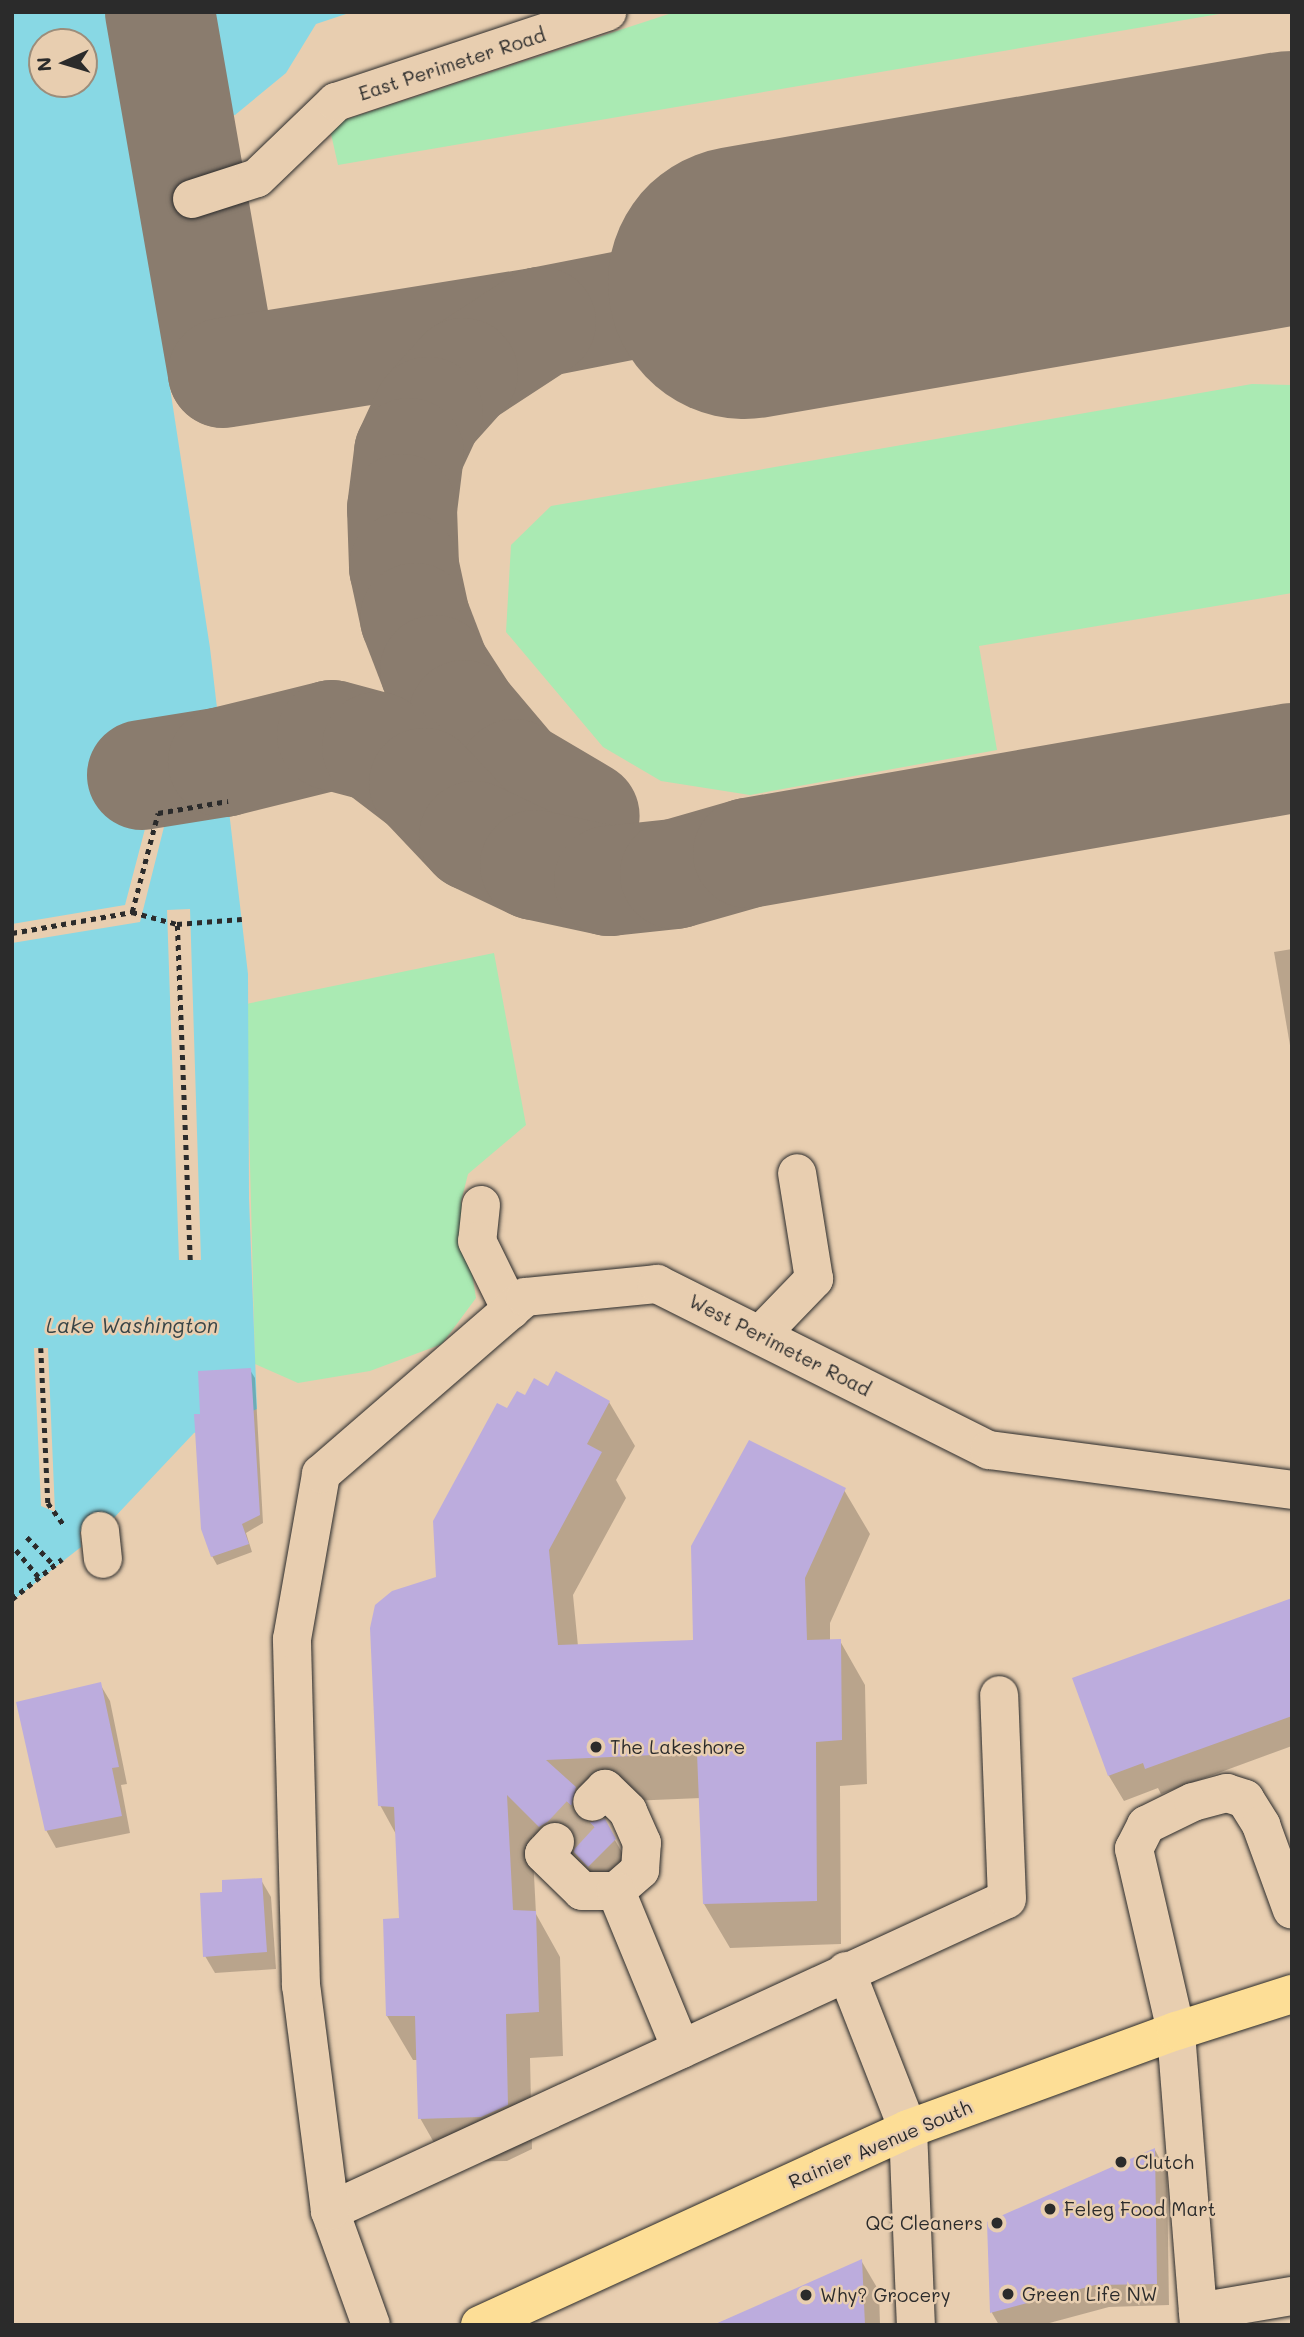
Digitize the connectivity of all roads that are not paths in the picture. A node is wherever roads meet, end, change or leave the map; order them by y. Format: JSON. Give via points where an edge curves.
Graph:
{"nodes":[{"id":1,"x":607,"y":12,"type":"edge"},
{"id":2,"x":192,"y":199,"type":"dead end"},
{"id":3,"x":797,"y":1173,"type":"dead end"},
{"id":4,"x":481,"y":1205,"type":"dead end"},
{"id":5,"x":510,"y":1310,"type":"junction"},
{"id":6,"x":760,"y":1335,"type":"junction"},
{"id":7,"x":1292,"y":1489,"type":"edge"},
{"id":8,"x":999,"y":1695,"type":"dead end"},
{"id":9,"x":592,"y":1802,"type":"tunnel mouth"},
{"id":10,"x":555,"y":1842,"type":"dead end"},
{"id":11,"x":615,"y":1891,"type":"junction"},
{"id":12,"x":1292,"y":1910,"type":"edge"},
{"id":13,"x":846,"y":1971,"type":"junction"},
{"id":14,"x":1292,"y":1994,"type":"edge"},
{"id":15,"x":1176,"y":2031,"type":"junction"},
{"id":16,"x":681,"y":2049,"type":"junction"},
{"id":17,"x":908,"y":2129,"type":"junction"},
{"id":18,"x":330,"y":2211,"type":"junction"},
{"id":19,"x":1292,"y":2296,"type":"edge"},
{"id":20,"x":1198,"y":2318,"type":"edge"},
{"id":21,"x":371,"y":2325,"type":"edge"},
{"id":22,"x":480,"y":2325,"type":"edge"},
{"id":23,"x":916,"y":2325,"type":"edge"}],
"edges":[{"from":1,"to":2,"type":"street","name":"East Perimeter Road","via":[[336,102],[257,178]]},
{"from":3,"to":6,"type":"street","via":[[814,1279]]},
{"from":4,"to":5,"type":"street","via":[[477,1241]]},
{"from":5,"to":6,"type":"street","name":"West Perimeter Road","via":[[525,1297],[657,1284]]},
{"from":5,"to":18,"type":"street","name":"West Perimeter Road","via":[[321,1474],[292,1639],[301,1986]]},
{"from":6,"to":7,"type":"street","name":"West Perimeter Road","via":[[989,1450]]},
{"from":8,"to":13,"type":"street","via":[[1007,1899]]},
{"from":9,"to":11,"type":"street","via":[[605,1789],[628,1811],[642,1843],[640,1870]]},
{"from":10,"to":11,"type":"street","via":[[544,1854],[582,1891]]},
{"from":11,"to":16,"type":"street"},
{"from":12,"to":15,"type":"street","via":[[1261,1825],[1245,1798],[1227,1793],[1194,1802],[1146,1825],[1134,1849]]},
{"from":13,"to":16,"type":"street"},
{"from":13,"to":17,"type":"street"},
{"from":14,"to":15,"type":"main road","name":"Rainier Avenue South"},
{"from":15,"to":17,"type":"main road","name":"Rainier Avenue South"},
{"from":15,"to":20,"type":"street"},
{"from":16,"to":18,"type":"street"},
{"from":17,"to":22,"type":"main road","name":"Rainier Avenue South"},
{"from":17,"to":23,"type":"street"},
{"from":18,"to":21,"type":"street"},
{"from":19,"to":20,"type":"street"}]}
